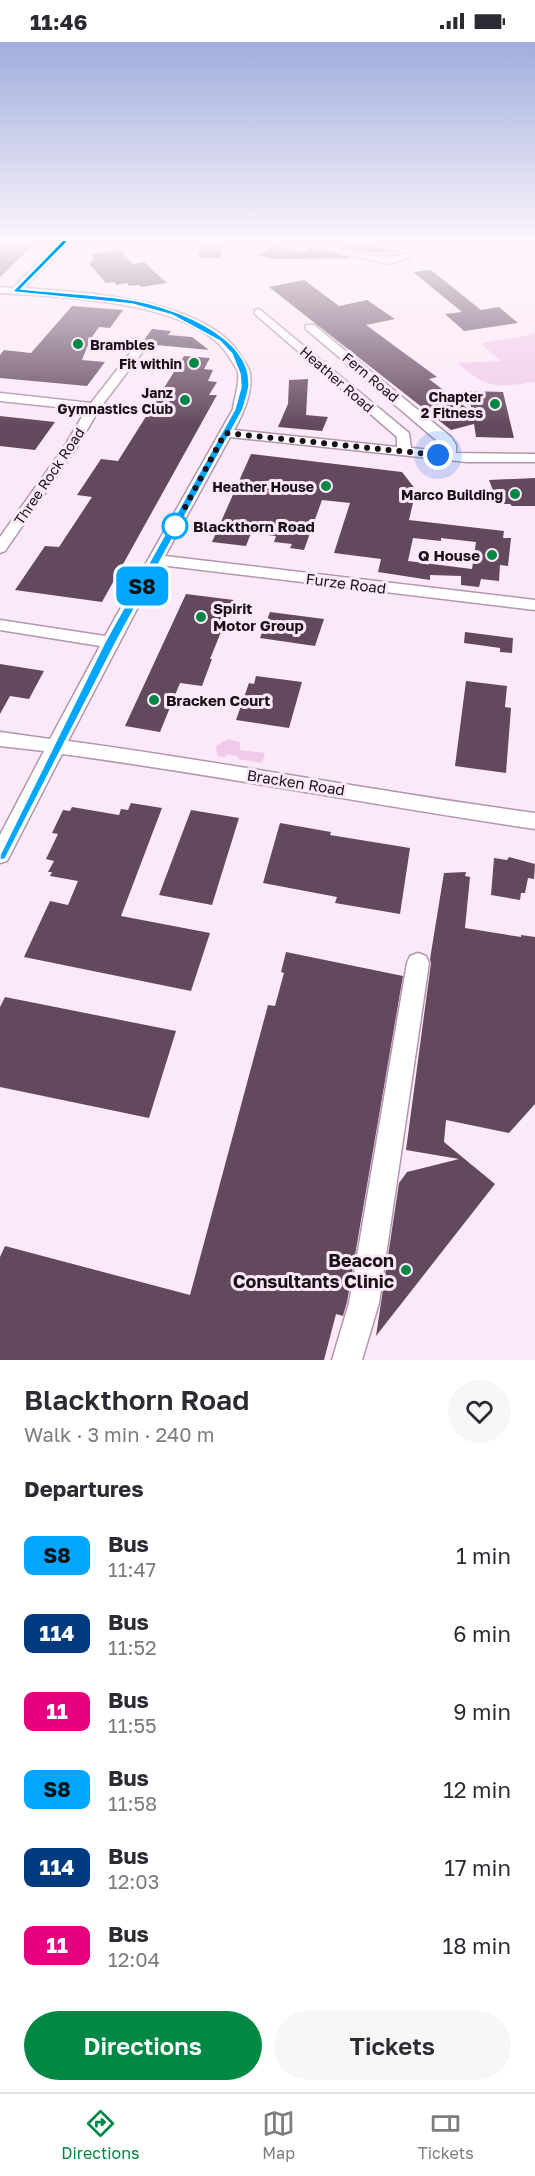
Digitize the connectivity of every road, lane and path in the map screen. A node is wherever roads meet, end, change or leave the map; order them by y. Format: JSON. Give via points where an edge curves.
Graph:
{"nodes":[{"id":1,"x":129,"y":303,"type":"edge"},
{"id":2,"x":258,"y":312,"type":"dead end"},
{"id":3,"x":310,"y":327,"type":"dead end"},
{"id":4,"x":141,"y":346,"type":"dead end"},
{"id":5,"x":0,"y":397,"type":"edge"},
{"id":6,"x":94,"y":407,"type":"junction"},
{"id":7,"x":225,"y":433,"type":"junction"},
{"id":8,"x":404,"y":452,"type":"junction"},
{"id":9,"x":450,"y":456,"type":"junction"},
{"id":10,"x":535,"y":458,"type":"edge"},
{"id":11,"x":0,"y":548,"type":"edge"},
{"id":12,"x":157,"y":560,"type":"junction"},
{"id":13,"x":535,"y":605,"type":"edge"},
{"id":14,"x":0,"y":625,"type":"edge"},
{"id":15,"x":110,"y":642,"type":"junction"},
{"id":16,"x":0,"y":739,"type":"edge"},
{"id":17,"x":56,"y":747,"type":"junction"},
{"id":18,"x":535,"y":821,"type":"edge"},
{"id":19,"x":0,"y":855,"type":"edge"},
{"id":20,"x":418,"y":963,"type":"dead end"},
{"id":21,"x":347,"y":1360,"type":"edge"}],
"edges":[{"from":1,"to":7,"type":"street","via":[[194,322],[223,339],[235,353],[245,387],[239,409]]},
{"from":2,"to":8,"type":"street","name":"Heather Road","via":[[404,436]]},
{"from":3,"to":9,"type":"street","name":"Fern Road","via":[[446,440]]},
{"from":4,"to":6,"type":"street","name":"Three Rock Road"},
{"from":5,"to":6,"type":"street"},
{"from":6,"to":11,"type":"street","name":"Three Rock Road"},
{"from":7,"to":8,"type":"street"},
{"from":7,"to":12,"type":"street"},
{"from":8,"to":9,"type":"street"},
{"from":9,"to":10,"type":"street"},
{"from":12,"to":13,"type":"street","name":"Furze Road"},
{"from":12,"to":15,"type":"street"},
{"from":14,"to":15,"type":"street"},
{"from":15,"to":17,"type":"street"},
{"from":16,"to":17,"type":"street","name":"Bracken Road"},
{"from":17,"to":18,"type":"street","name":"Bracken Road"},
{"from":17,"to":19,"type":"street"},
{"from":20,"to":21,"type":"street","via":[[364,1304]]}]}
